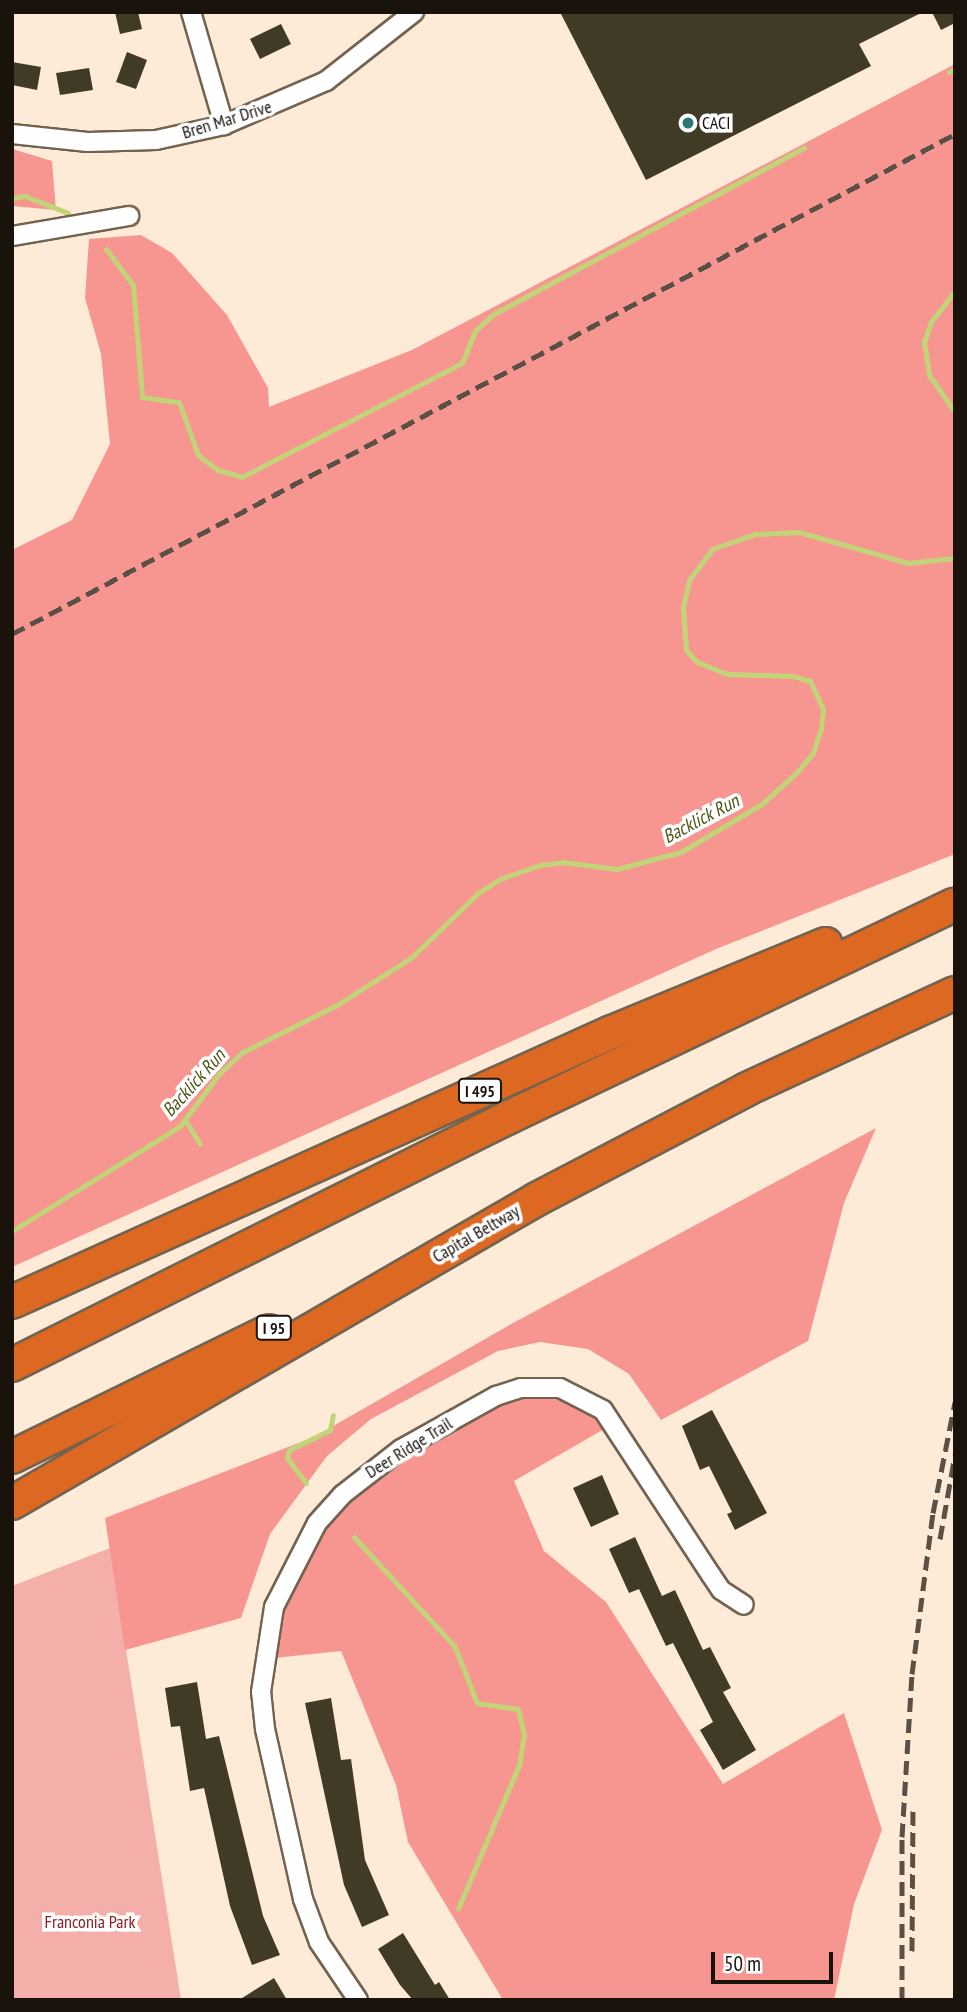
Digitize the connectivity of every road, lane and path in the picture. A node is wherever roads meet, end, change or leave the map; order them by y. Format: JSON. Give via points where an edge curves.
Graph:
{"nodes":[{"id":1,"x":191,"y":12,"type":"edge"},
{"id":2,"x":414,"y":12,"type":"edge"},
{"id":3,"x":224,"y":125,"type":"junction"},
{"id":4,"x":12,"y":134,"type":"edge"},
{"id":5,"x":128,"y":216,"type":"dead end"},
{"id":6,"x":12,"y":236,"type":"edge"},
{"id":7,"x":955,"y":896,"type":"edge"},
{"id":8,"x":955,"y":904,"type":"edge"},
{"id":9,"x":955,"y":993,"type":"edge"},
{"id":10,"x":507,"y":1118,"type":"junction"},
{"id":11,"x":537,"y":1199,"type":"junction"},
{"id":12,"x":12,"y":1301,"type":"edge"},
{"id":13,"x":12,"y":1364,"type":"edge"},
{"id":14,"x":12,"y":1386,"type":"edge"},
{"id":15,"x":12,"y":1457,"type":"edge"},
{"id":16,"x":12,"y":1503,"type":"edge"},
{"id":17,"x":744,"y":1605,"type":"dead end"},
{"id":18,"x":358,"y":2000,"type":"edge"}],
"edges":[{"from":1,"to":3,"type":"street"},
{"from":2,"to":3,"type":"street","name":"Bren Mar Drive","via":[[326,82]]},
{"from":3,"to":4,"type":"street","name":"Bren Mar Drive","via":[[156,140],[88,142]]},
{"from":5,"to":6,"type":"street"},
{"from":7,"to":12,"type":"highway","number":"I 495","via":[[706,991]]},
{"from":8,"to":10,"type":"highway"},
{"from":9,"to":11,"type":"highway","name":"Capital Beltway","number":"I 95","via":[[759,1084]]},
{"from":10,"to":13,"type":"highway","via":[[268,1241]]},
{"from":10,"to":14,"type":"highway"},
{"from":11,"to":15,"type":"highway","number":"I 95"},
{"from":11,"to":16,"type":"highway","name":"Capital Beltway"},
{"from":17,"to":18,"type":"street","name":"Deer Ridge Trail","via":[[716,1583],[615,1424],[593,1402],[560,1388],[522,1388],[496,1396],[401,1449],[342,1495],[311,1533],[274,1607],[261,1692],[303,1899],[319,1942]]}]}
